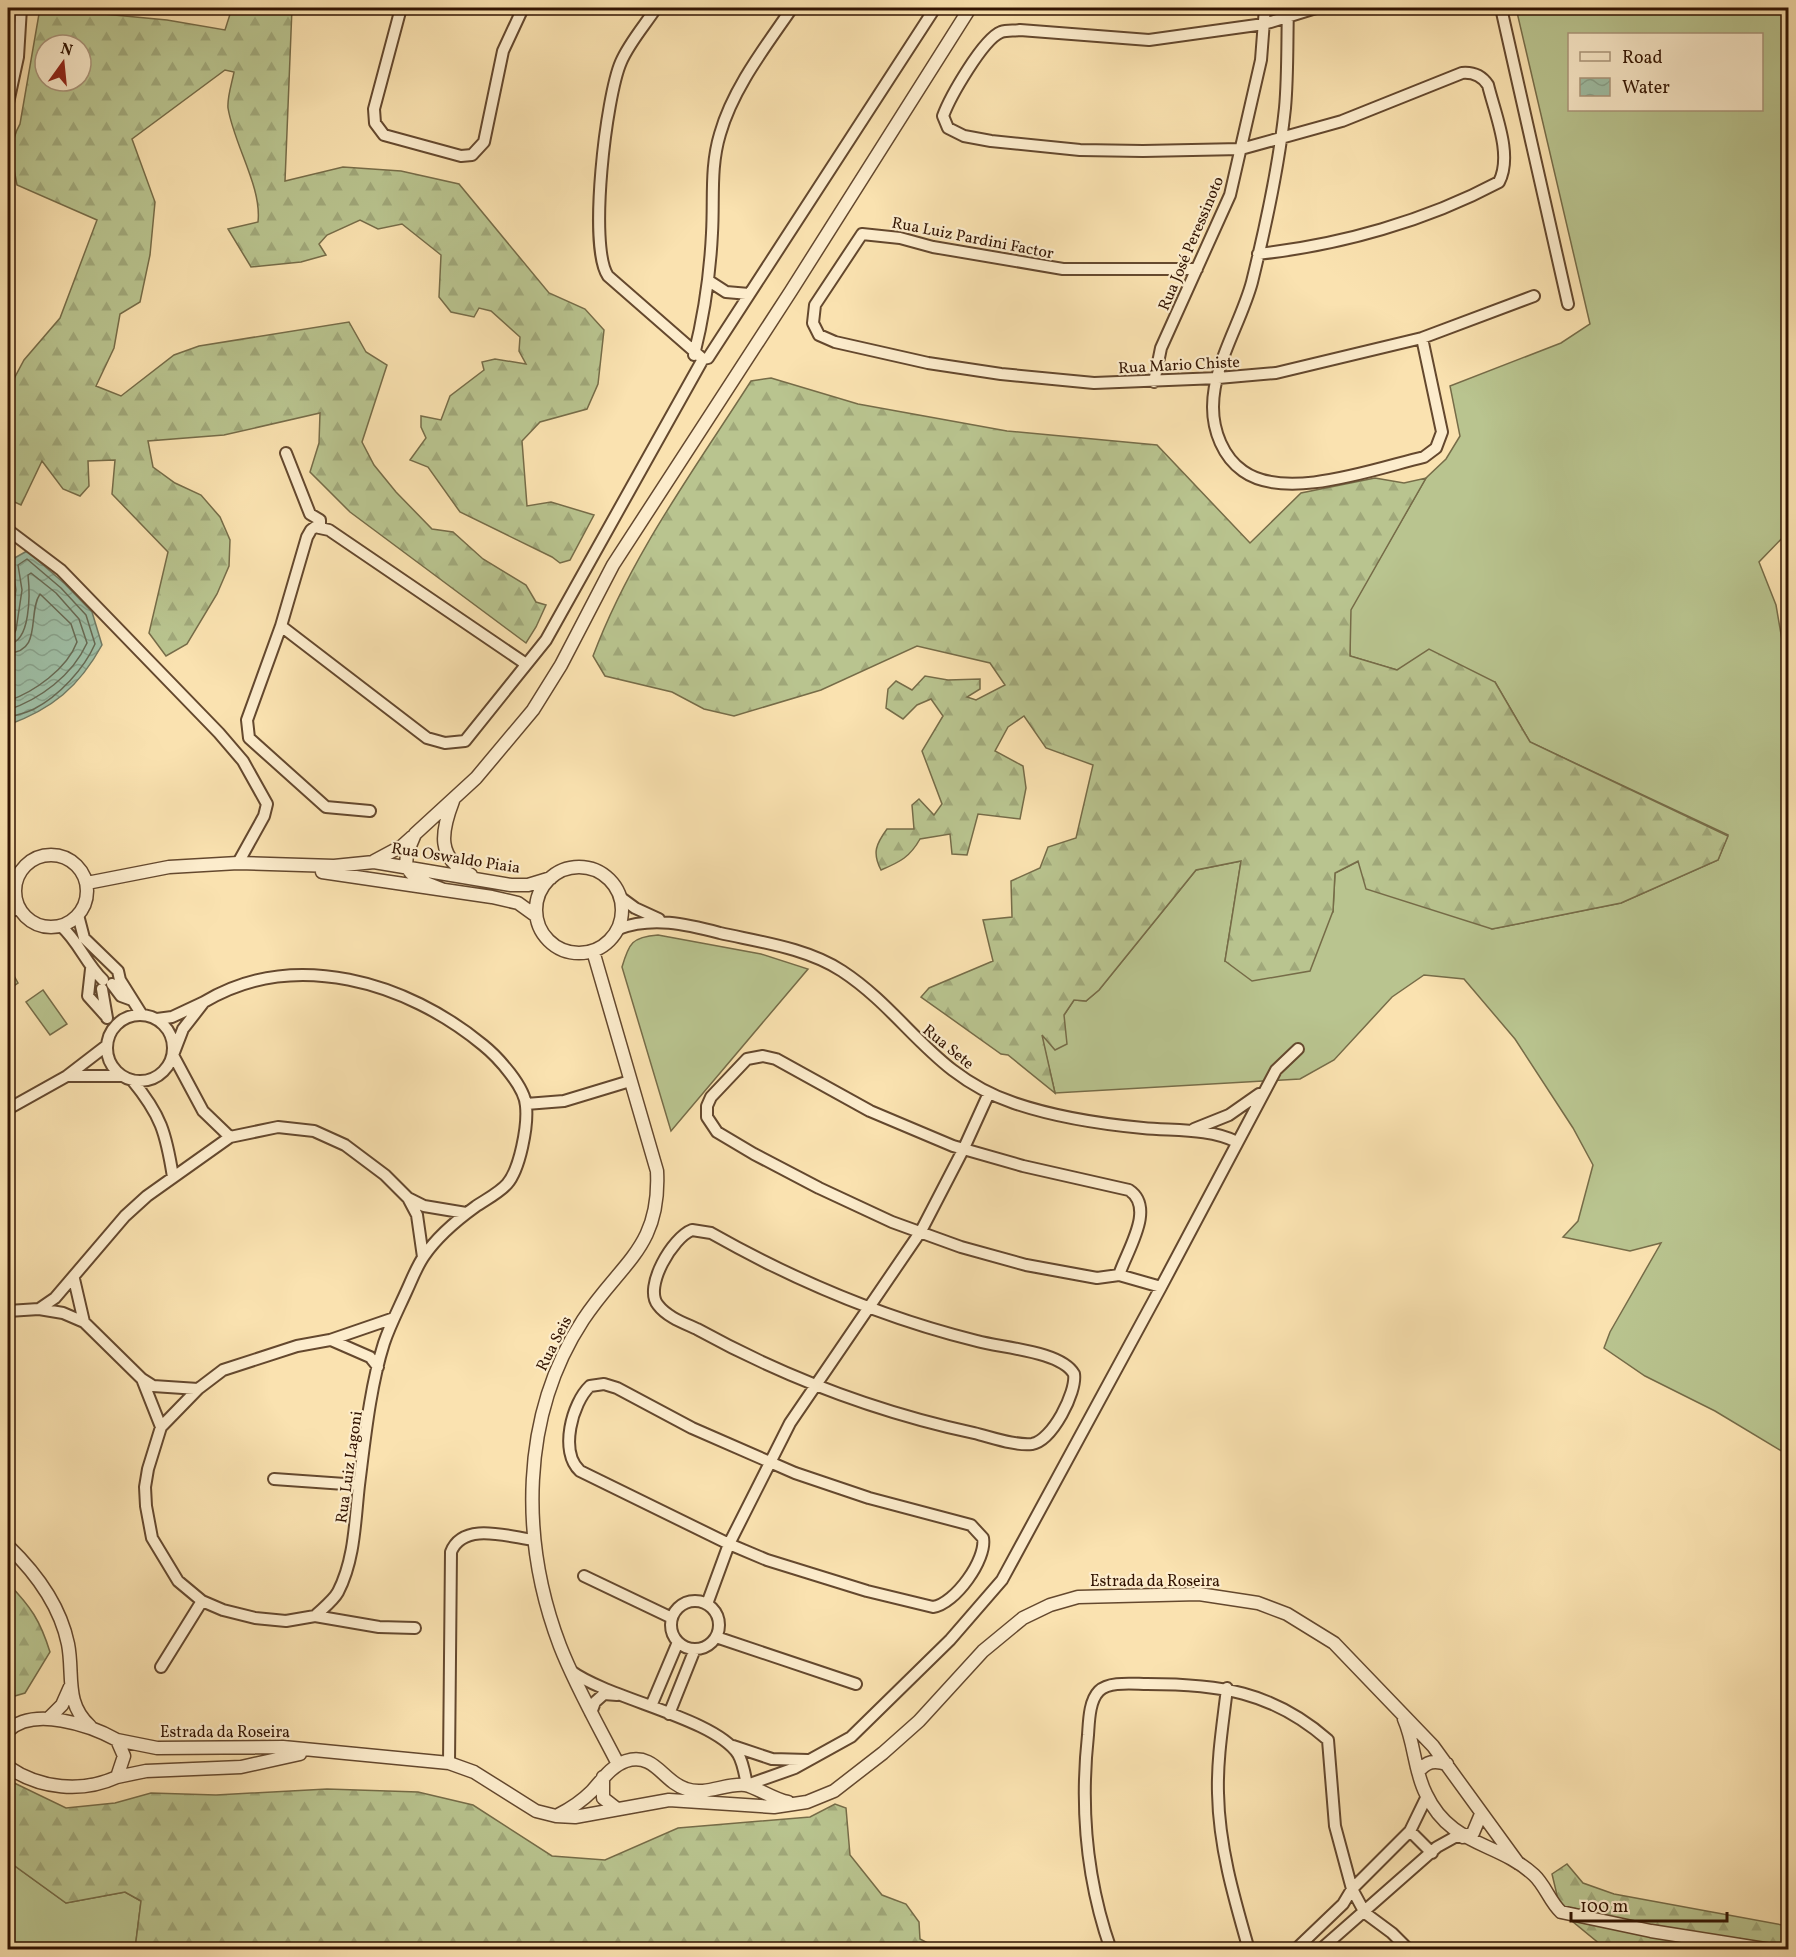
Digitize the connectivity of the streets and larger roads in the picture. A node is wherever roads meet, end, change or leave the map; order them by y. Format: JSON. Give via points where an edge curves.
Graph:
{"nodes":[{"id":1,"x":21,"y":8,"type":"edge"},
{"id":2,"x":401,"y":8,"type":"edge"},
{"id":3,"x":523,"y":8,"type":"edge"},
{"id":4,"x":656,"y":8,"type":"edge"},
{"id":5,"x":792,"y":8,"type":"edge"},
{"id":6,"x":935,"y":8,"type":"edge"},
{"id":7,"x":970,"y":8,"type":"edge"},
{"id":8,"x":1265,"y":8,"type":"edge"},
{"id":9,"x":1316,"y":8,"type":"edge"},
{"id":10,"x":1501,"y":8,"type":"edge"},
{"id":11,"x":1288,"y":12,"type":"edge"},
{"id":12,"x":1264,"y":24,"type":"junction"},
{"id":13,"x":8,"y":104,"type":"edge"},
{"id":14,"x":1280,"y":139,"type":"junction"},
{"id":15,"x":1241,"y":149,"type":"junction"},
{"id":16,"x":1258,"y":254,"type":"junction"},
{"id":17,"x":1197,"y":269,"type":"junction"},
{"id":18,"x":709,"y":281,"type":"junction"},
{"id":19,"x":749,"y":294,"type":"junction"},
{"id":20,"x":1534,"y":296,"type":"dead end"},
{"id":21,"x":1568,"y":304,"type":"dead end"},
{"id":22,"x":819,"y":335,"type":"joint"},
{"id":23,"x":1422,"y":338,"type":"junction"},
{"id":24,"x":698,"y":357,"type":"junction"},
{"id":25,"x":1218,"y":378,"type":"junction"},
{"id":26,"x":1154,"y":382,"type":"junction"},
{"id":27,"x":286,"y":453,"type":"dead end"},
{"id":28,"x":315,"y":529,"type":"junction"},
{"id":29,"x":8,"y":530,"type":"edge"},
{"id":30,"x":281,"y":626,"type":"junction"},
{"id":31,"x":526,"y":664,"type":"junction"},
{"id":32,"x":454,"y":797,"type":"junction"},
{"id":33,"x":370,"y":811,"type":"dead end"},
{"id":34,"x":415,"y":834,"type":"junction"},
{"id":35,"x":374,"y":862,"type":"junction"},
{"id":36,"x":238,"y":863,"type":"junction"},
{"id":37,"x":284,"y":865,"type":"junction"},
{"id":38,"x":406,"y":866,"type":"junction"},
{"id":39,"x":551,"y":878,"type":"junction"},
{"id":40,"x":484,"y":880,"type":"junction"},
{"id":41,"x":87,"y":883,"type":"junction"},
{"id":42,"x":444,"y":890,"type":"junction"},
{"id":43,"x":620,"y":897,"type":"junction"},
{"id":44,"x":13,"y":909,"type":"edge"},
{"id":45,"x":78,"y":915,"type":"junction"},
{"id":46,"x":536,"y":916,"type":"junction"},
{"id":47,"x":665,"y":922,"type":"junction"},
{"id":48,"x":61,"y":926,"type":"junction"},
{"id":49,"x":618,"y":930,"type":"junction"},
{"id":50,"x":593,"y":951,"type":"junction"},
{"id":51,"x":101,"y":958,"type":"junction"},
{"id":52,"x":91,"y":969,"type":"junction"},
{"id":53,"x":107,"y":982,"type":"junction"},
{"id":54,"x":132,"y":1000,"type":"junction"},
{"id":55,"x":204,"y":1002,"type":"junction"},
{"id":56,"x":142,"y":1015,"type":"junction"},
{"id":57,"x":106,"y":1016,"type":"junction"},
{"id":58,"x":157,"y":1019,"type":"junction"},
{"id":59,"x":112,"y":1028,"type":"junction"},
{"id":60,"x":106,"y":1046,"type":"junction"},
{"id":61,"x":1298,"y":1049,"type":"dead end"},
{"id":62,"x":172,"y":1055,"type":"junction"},
{"id":63,"x":67,"y":1076,"type":"junction"},
{"id":64,"x":122,"y":1076,"type":"junction"},
{"id":65,"x":132,"y":1080,"type":"junction"},
{"id":66,"x":630,"y":1081,"type":"junction"},
{"id":67,"x":1267,"y":1085,"type":"junction"},
{"id":68,"x":989,"y":1092,"type":"junction"},
{"id":69,"x":526,"y":1104,"type":"junction"},
{"id":70,"x":8,"y":1109,"type":"edge"},
{"id":71,"x":1184,"y":1131,"type":"junction"},
{"id":72,"x":230,"y":1137,"type":"junction"},
{"id":73,"x":1237,"y":1142,"type":"junction"},
{"id":74,"x":964,"y":1149,"type":"junction"},
{"id":75,"x":173,"y":1177,"type":"junction"},
{"id":76,"x":408,"y":1198,"type":"junction"},
{"id":77,"x":466,"y":1213,"type":"junction"},
{"id":78,"x":921,"y":1231,"type":"junction"},
{"id":79,"x":423,"y":1257,"type":"junction"},
{"id":80,"x":1119,"y":1275,"type":"junction"},
{"id":81,"x":74,"y":1279,"type":"junction"},
{"id":82,"x":1161,"y":1287,"type":"junction"},
{"id":83,"x":871,"y":1307,"type":"junction"},
{"id":84,"x":39,"y":1309,"type":"junction"},
{"id":85,"x":8,"y":1311,"type":"edge"},
{"id":86,"x":394,"y":1318,"type":"junction"},
{"id":87,"x":84,"y":1322,"type":"junction"},
{"id":88,"x":330,"y":1340,"type":"junction"},
{"id":89,"x":378,"y":1367,"type":"junction"},
{"id":90,"x":142,"y":1379,"type":"junction"},
{"id":91,"x":813,"y":1386,"type":"junction"},
{"id":92,"x":198,"y":1389,"type":"junction"},
{"id":93,"x":161,"y":1427,"type":"junction"},
{"id":94,"x":769,"y":1462,"type":"junction"},
{"id":95,"x":274,"y":1479,"type":"dead end"},
{"id":96,"x":359,"y":1485,"type":"junction"},
{"id":97,"x":534,"y":1540,"type":"junction"},
{"id":98,"x":729,"y":1544,"type":"junction"},
{"id":99,"x":8,"y":1545,"type":"edge"},
{"id":100,"x":584,"y":1576,"type":"dead end"},
{"id":101,"x":202,"y":1601,"type":"junction"},
{"id":102,"x":707,"y":1604,"type":"junction"},
{"id":103,"x":315,"y":1616,"type":"junction"},
{"id":104,"x":672,"y":1618,"type":"junction"},
{"id":105,"x":415,"y":1628,"type":"dead end"},
{"id":106,"x":716,"y":1637,"type":"junction"},
{"id":107,"x":678,"y":1642,"type":"junction"},
{"id":108,"x":695,"y":1649,"type":"junction"},
{"id":109,"x":161,"y":1667,"type":"dead end"},
{"id":110,"x":570,"y":1670,"type":"junction"},
{"id":111,"x":856,"y":1684,"type":"dead end"},
{"id":112,"x":70,"y":1687,"type":"junction"},
{"id":113,"x":1227,"y":1688,"type":"junction"},
{"id":114,"x":623,"y":1696,"type":"junction"},
{"id":115,"x":651,"y":1706,"type":"junction"},
{"id":116,"x":591,"y":1713,"type":"junction"},
{"id":117,"x":669,"y":1714,"type":"junction"},
{"id":118,"x":1402,"y":1716,"type":"junction"},
{"id":119,"x":48,"y":1719,"type":"junction"},
{"id":120,"x":90,"y":1726,"type":"junction"},
{"id":121,"x":10,"y":1727,"type":"edge"},
{"id":122,"x":117,"y":1740,"type":"junction"},
{"id":123,"x":729,"y":1744,"type":"junction"},
{"id":124,"x":332,"y":1752,"type":"junction"},
{"id":125,"x":811,"y":1760,"type":"junction"},
{"id":126,"x":449,"y":1763,"type":"junction"},
{"id":127,"x":618,"y":1764,"type":"junction"},
{"id":128,"x":1447,"y":1764,"type":"junction"},
{"id":129,"x":8,"y":1767,"type":"edge"},
{"id":130,"x":1418,"y":1772,"type":"junction"},
{"id":131,"x":117,"y":1777,"type":"junction"},
{"id":132,"x":603,"y":1777,"type":"junction"},
{"id":133,"x":670,"y":1779,"type":"junction"},
{"id":134,"x":747,"y":1785,"type":"junction"},
{"id":135,"x":1427,"y":1796,"type":"junction"},
{"id":136,"x":669,"y":1800,"type":"junction"},
{"id":137,"x":727,"y":1803,"type":"junction"},
{"id":138,"x":795,"y":1804,"type":"junction"},
{"id":139,"x":617,"y":1809,"type":"junction"},
{"id":140,"x":1481,"y":1814,"type":"junction"},
{"id":141,"x":556,"y":1816,"type":"junction"},
{"id":142,"x":1410,"y":1831,"type":"junction"},
{"id":143,"x":1462,"y":1837,"type":"junction"},
{"id":144,"x":1432,"y":1853,"type":"junction"},
{"id":145,"x":1518,"y":1863,"type":"junction"},
{"id":146,"x":1352,"y":1889,"type":"junction"},
{"id":147,"x":1365,"y":1913,"type":"junction"},
{"id":148,"x":1111,"y":1950,"type":"edge"},
{"id":149,"x":1250,"y":1950,"type":"edge"},
{"id":150,"x":1295,"y":1950,"type":"edge"},
{"id":151,"x":1320,"y":1950,"type":"edge"},
{"id":152,"x":1409,"y":1950,"type":"edge"},
{"id":153,"x":1771,"y":1950,"type":"edge"}],
"edges":[{"from":1,"to":13,"type":"street","via":[[18,57]]},
{"from":2,"to":3,"type":"street","via":[[374,109],[375,123],[384,135],[461,156],[472,155],[484,142],[503,51]]},
{"from":4,"to":24,"type":"street","via":[[621,61],[612,92],[601,183],[600,253],[608,276]]},
{"from":5,"to":18,"type":"street","via":[[725,117],[712,173]]},
{"from":6,"to":19,"type":"street"},
{"from":7,"to":32,"type":"street","via":[[613,565],[549,685],[496,756]]},
{"from":8,"to":12,"type":"street","name":"Rua José Peressinoto"},
{"from":9,"to":11,"type":"street"},
{"from":10,"to":21,"type":"street"},
{"from":11,"to":12,"type":"street"},
{"from":11,"to":14,"type":"street"},
{"from":12,"to":15,"type":"street","name":"Rua José Peressinoto","via":[[1262,60]]},
{"from":12,"to":15,"type":"street","via":[[1149,40],[1020,30],[1001,32],[990,40],[943,116],[948,128],[964,136],[991,141],[1112,151]]},
{"from":14,"to":15,"type":"street"},
{"from":14,"to":16,"type":"street"},
{"from":14,"to":16,"type":"street","via":[[1342,121],[1462,73],[1473,73],[1488,85],[1505,168],[1498,182],[1420,216],[1347,239]]},
{"from":15,"to":17,"type":"street","name":"Rua José Peressinoto","via":[[1230,195]]},
{"from":16,"to":25,"type":"street"},
{"from":17,"to":22,"type":"street","name":"Rua Luiz Pardini Factor","via":[[1063,269],[862,234],[815,305],[813,323]]},
{"from":17,"to":26,"type":"street","name":"Rua José Peressinoto","via":[[1161,348]]},
{"from":18,"to":19,"type":"street","via":[[726,292]]},
{"from":18,"to":24,"type":"street"},
{"from":19,"to":24,"type":"street","via":[[708,358]]},
{"from":20,"to":23,"type":"street","name":"Rua Mario Chiste"},
{"from":22,"to":26,"type":"street","name":"Rua Mario Chiste","via":[[928,363],[1001,374],[1094,383]]},
{"from":23,"to":25,"type":"street","name":"Rua Mario Chiste","via":[[1276,374]]},
{"from":23,"to":25,"type":"street","via":[[1442,432],[1436,448],[1424,458],[1324,480],[1280,484],[1243,471],[1219,442],[1213,407]]},
{"from":24,"to":31,"type":"street","via":[[546,640]]},
{"from":25,"to":26,"type":"street","name":"Rua Mario Chiste"},
{"from":27,"to":28,"type":"street","via":[[310,514],[305,522]]},
{"from":28,"to":30,"type":"street"},
{"from":28,"to":31,"type":"street","via":[[329,530]]},
{"from":29,"to":36,"type":"street","via":[[61,570],[243,761],[267,804]]},
{"from":30,"to":31,"type":"street","via":[[427,738],[445,743],[465,741]]},
{"from":30,"to":33,"type":"street","via":[[247,720],[249,738],[326,807]]},
{"from":32,"to":34,"type":"street"},
{"from":32,"to":40,"type":"street","via":[[444,830],[446,849],[460,869]]},
{"from":34,"to":35,"type":"street"},
{"from":34,"to":38,"type":"street","via":[[406,853]]},
{"from":35,"to":37,"type":"street","name":"Rua Oswaldo Piaia"},
{"from":35,"to":38,"type":"street","name":"Rua Oswaldo Piaia"},
{"from":36,"to":37,"type":"street","name":"Rua Oswaldo Piaia"},
{"from":36,"to":41,"type":"street","name":"Rua Oswaldo Piaia","via":[[169,867]]},
{"from":37,"to":42,"type":"street","name":"Rua Oswaldo Piaia"},
{"from":38,"to":40,"type":"street","name":"Rua Oswaldo Piaia"},
{"from":38,"to":42,"type":"street","via":[[426,883]]},
{"from":39,"to":40,"type":"street","name":"Rua Oswaldo Piaia","via":[[528,885]]},
{"from":39,"to":43,"type":"street","via":[[573,867],[590,869],[606,876]]},
{"from":39,"to":46,"type":"street","via":[[540,891]]},
{"from":41,"to":44,"type":"street","via":[[67,859],[41,856],[21,871]]},
{"from":41,"to":45,"type":"street","via":[[86,901]]},
{"from":42,"to":46,"type":"street","name":"Rua Oswaldo Piaia","via":[[518,903]]},
{"from":43,"to":47,"type":"street","name":"Rua Sete"},
{"from":43,"to":49,"type":"street"},
{"from":44,"to":48,"type":"street","via":[[38,925]]},
{"from":45,"to":48,"type":"street"},
{"from":45,"to":51,"type":"street","via":[[84,938]]},
{"from":46,"to":50,"type":"street","via":[[542,932],[560,949],[576,953]]},
{"from":47,"to":49,"type":"street","name":"Rua Sete","via":[[632,924]]},
{"from":47,"to":68,"type":"street","name":"Rua Sete","via":[[768,944],[839,969],[949,1069]]},
{"from":48,"to":52,"type":"street","via":[[74,938]]},
{"from":49,"to":50,"type":"street","via":[[608,943]]},
{"from":50,"to":66,"type":"street","name":"Rua Seis"},
{"from":51,"to":53,"type":"street"},
{"from":51,"to":54,"type":"street","via":[[118,971]]},
{"from":52,"to":53,"type":"street"},
{"from":52,"to":57,"type":"street","via":[[88,996]]},
{"from":53,"to":54,"type":"street","via":[[121,996]]},
{"from":53,"to":57,"type":"street"},
{"from":54,"to":56,"type":"street"},
{"from":55,"to":58,"type":"street","via":[[172,1017]]},
{"from":55,"to":62,"type":"street","via":[[183,1029]]},
{"from":55,"to":69,"type":"street","via":[[247,982],[290,975],[364,982],[413,998],[474,1037],[497,1056]]},
{"from":56,"to":58,"type":"street"},
{"from":56,"to":59,"type":"street","via":[[124,1018]]},
{"from":57,"to":59,"type":"street"},
{"from":58,"to":62,"type":"street","via":[[171,1034]]},
{"from":59,"to":60,"type":"street"},
{"from":60,"to":63,"type":"street"},
{"from":60,"to":64,"type":"street","via":[[113,1068]]},
{"from":61,"to":67,"type":"street"},
{"from":62,"to":65,"type":"street","via":[[162,1073],[143,1081]]},
{"from":62,"to":72,"type":"street","via":[[203,1111]]},
{"from":63,"to":64,"type":"street"},
{"from":63,"to":70,"type":"street"},
{"from":64,"to":65,"type":"street"},
{"from":65,"to":75,"type":"street","via":[[167,1136]]},
{"from":66,"to":69,"type":"street","via":[[564,1101]]},
{"from":66,"to":97,"type":"street","name":"Rua Seis","via":[[657,1171],[655,1209],[641,1248],[583,1319],[550,1385],[535,1458]]},
{"from":67,"to":71,"type":"street","via":[[1229,1115]]},
{"from":67,"to":73,"type":"street"},
{"from":68,"to":71,"type":"street","name":"Rua Sete","via":[[1013,1103],[1091,1121]]},
{"from":68,"to":74,"type":"street"},
{"from":69,"to":77,"type":"street","via":[[520,1154],[507,1184]]},
{"from":71,"to":73,"type":"street","name":"Rua Sete","via":[[1216,1134]]},
{"from":72,"to":75,"type":"street"},
{"from":72,"to":76,"type":"street","via":[[278,1127],[314,1131],[368,1160]]},
{"from":73,"to":82,"type":"street"},
{"from":74,"to":78,"type":"street"},
{"from":74,"to":78,"type":"street","via":[[870,1111],[770,1057],[747,1059],[709,1102],[707,1117],[717,1132],[819,1188]]},
{"from":74,"to":80,"type":"street","via":[[1135,1193],[1142,1212]]},
{"from":75,"to":81,"type":"street","via":[[125,1216]]},
{"from":76,"to":77,"type":"street","via":[[424,1206]]},
{"from":76,"to":79,"type":"street","via":[[417,1215]]},
{"from":77,"to":79,"type":"street"},
{"from":78,"to":80,"type":"street","via":[[1026,1265],[1097,1278]]},
{"from":78,"to":83,"type":"street"},
{"from":79,"to":86,"type":"street","name":"Rua Luiz Lagoni"},
{"from":80,"to":82,"type":"street"},
{"from":81,"to":84,"type":"street"},
{"from":81,"to":87,"type":"street"},
{"from":82,"to":125,"type":"street","via":[[1002,1580],[966,1623],[866,1725]]},
{"from":83,"to":91,"type":"street"},
{"from":83,"to":91,"type":"street","via":[[818,1287],[703,1231],[692,1230],[679,1238],[653,1284],[658,1305],[738,1352]]},
{"from":83,"to":91,"type":"street","via":[[968,1339],[1066,1363],[1074,1374],[1074,1387],[1047,1437],[1032,1444],[992,1437]]},
{"from":84,"to":85,"type":"street"},
{"from":84,"to":87,"type":"street"},
{"from":86,"to":88,"type":"street"},
{"from":86,"to":89,"type":"street","name":"Rua Luiz Lagoni"},
{"from":87,"to":90,"type":"street"},
{"from":88,"to":89,"type":"street","via":[[370,1357]]},
{"from":88,"to":92,"type":"street","via":[[297,1346],[223,1370]]},
{"from":89,"to":96,"type":"street","name":"Rua Luiz Lagoni"},
{"from":90,"to":92,"type":"street","via":[[153,1386]]},
{"from":90,"to":93,"type":"street"},
{"from":91,"to":94,"type":"street"},
{"from":92,"to":93,"type":"street"},
{"from":93,"to":101,"type":"street","via":[[145,1487],[152,1538],[178,1581]]},
{"from":94,"to":98,"type":"street"},
{"from":94,"to":98,"type":"street","via":[[692,1428],[611,1385],[590,1386],[577,1405],[569,1449],[576,1467]]},
{"from":94,"to":98,"type":"street","via":[[860,1495],[971,1525],[983,1538],[982,1555],[954,1596],[933,1607],[800,1571]]},
{"from":95,"to":96,"type":"street"},
{"from":96,"to":103,"type":"street","name":"Rua Luiz Lagoni","via":[[357,1523],[338,1593]]},
{"from":97,"to":110,"type":"street","name":"Rua Seis","via":[[551,1619]]},
{"from":97,"to":126,"type":"street","via":[[471,1533],[458,1541],[451,1552]]},
{"from":98,"to":102,"type":"street"},
{"from":99,"to":112,"type":"street","via":[[50,1596],[68,1642]]},
{"from":100,"to":104,"type":"street"},
{"from":101,"to":103,"type":"street","via":[[255,1618],[286,1621]]},
{"from":101,"to":109,"type":"street"},
{"from":102,"to":104,"type":"street","via":[[689,1602],[678,1608]]},
{"from":102,"to":106,"type":"street","via":[[718,1619]]},
{"from":103,"to":105,"type":"street","via":[[379,1627]]},
{"from":104,"to":107,"type":"street","via":[[672,1631]]},
{"from":106,"to":108,"type":"street","via":[[707,1646]]},
{"from":106,"to":111,"type":"street"},
{"from":107,"to":108,"type":"street"},
{"from":107,"to":115,"type":"street"},
{"from":108,"to":117,"type":"street"},
{"from":110,"to":114,"type":"street"},
{"from":110,"to":116,"type":"street","name":"Rua Seis"},
{"from":112,"to":119,"type":"street","via":[[62,1705]]},
{"from":112,"to":120,"type":"street","via":[[76,1710]]},
{"from":113,"to":146,"type":"street","via":[[1290,1710],[1328,1740],[1335,1826]]},
{"from":113,"to":148,"type":"street","via":[[1200,1684],[1116,1685],[1105,1687],[1094,1698],[1085,1766],[1085,1837],[1092,1884]]},
{"from":113,"to":149,"type":"street","via":[[1218,1766],[1219,1815],[1225,1862]]},
{"from":114,"to":115,"type":"street"},
{"from":114,"to":116,"type":"street","via":[[604,1694]]},
{"from":115,"to":117,"type":"street"},
{"from":116,"to":127,"type":"street","name":"Rua Seis"},
{"from":117,"to":123,"type":"street"},
{"from":118,"to":128,"type":"street","name":"Estrada da Roseira","via":[[1426,1737]]},
{"from":118,"to":130,"type":"street","name":"Estrada da Roseira","via":[[1411,1736]]},
{"from":118,"to":138,"type":"street","name":"Estrada da Roseira","via":[[1334,1643],[1287,1614],[1258,1603],[1199,1594],[1078,1597],[1050,1605],[1001,1634],[883,1754],[834,1791]]},
{"from":119,"to":120,"type":"street","name":"Estrada da Roseira"},
{"from":119,"to":121,"type":"street","name":"Estrada da Roseira"},
{"from":120,"to":122,"type":"street","name":"Estrada da Roseira"},
{"from":122,"to":124,"type":"street","name":"Estrada da Roseira","via":[[157,1748],[249,1746]]},
{"from":122,"to":131,"type":"street","via":[[123,1756]]},
{"from":123,"to":125,"type":"street","via":[[772,1759]]},
{"from":123,"to":134,"type":"street","via":[[741,1761]]},
{"from":124,"to":126,"type":"street","name":"Estrada da Roseira"},
{"from":124,"to":131,"type":"street","name":"Estrada da Roseira","via":[[290,1755],[241,1767],[146,1771]]},
{"from":125,"to":134,"type":"street"},
{"from":126,"to":141,"type":"street","name":"Estrada da Roseira","via":[[474,1772],[536,1811]]},
{"from":127,"to":132,"type":"street"},
{"from":127,"to":133,"type":"street","via":[[646,1761]]},
{"from":128,"to":130,"type":"street","via":[[1433,1761]]},
{"from":128,"to":140,"type":"street","name":"Estrada da Roseira"},
{"from":129,"to":131,"type":"street","name":"Estrada da Roseira","via":[[25,1777],[58,1786],[88,1786]]},
{"from":130,"to":135,"type":"street","name":"Estrada da Roseira"},
{"from":132,"to":139,"type":"street","via":[[603,1798]]},
{"from":132,"to":141,"type":"street","via":[[578,1803]]},
{"from":133,"to":134,"type":"street","via":[[677,1786],[698,1791]]},
{"from":133,"to":136,"type":"street"},
{"from":134,"to":137,"type":"street","via":[[741,1796]]},
{"from":134,"to":138,"type":"street"},
{"from":135,"to":142,"type":"street"},
{"from":135,"to":143,"type":"street","name":"Estrada da Roseira","via":[[1437,1813]]},
{"from":136,"to":137,"type":"street","name":"Estrada da Roseira"},
{"from":136,"to":139,"type":"street","name":"Estrada da Roseira"},
{"from":137,"to":138,"type":"street","name":"Estrada da Roseira","via":[[774,1807]]},
{"from":139,"to":141,"type":"street","name":"Estrada da Roseira","via":[[574,1817]]},
{"from":140,"to":143,"type":"street","via":[[1473,1833]]},
{"from":140,"to":145,"type":"street","name":"Estrada da Roseira"},
{"from":142,"to":144,"type":"street"},
{"from":142,"to":146,"type":"street"},
{"from":143,"to":144,"type":"street","via":[[1446,1841]]},
{"from":143,"to":145,"type":"street","name":"Estrada da Roseira"},
{"from":144,"to":147,"type":"street"},
{"from":145,"to":153,"type":"street","name":"Estrada da Roseira","via":[[1536,1876],[1561,1912]]},
{"from":146,"to":147,"type":"street"},
{"from":146,"to":150,"type":"street","via":[[1343,1904]]},
{"from":147,"to":151,"type":"street","via":[[1351,1920]]},
{"from":147,"to":152,"type":"street"}]}
